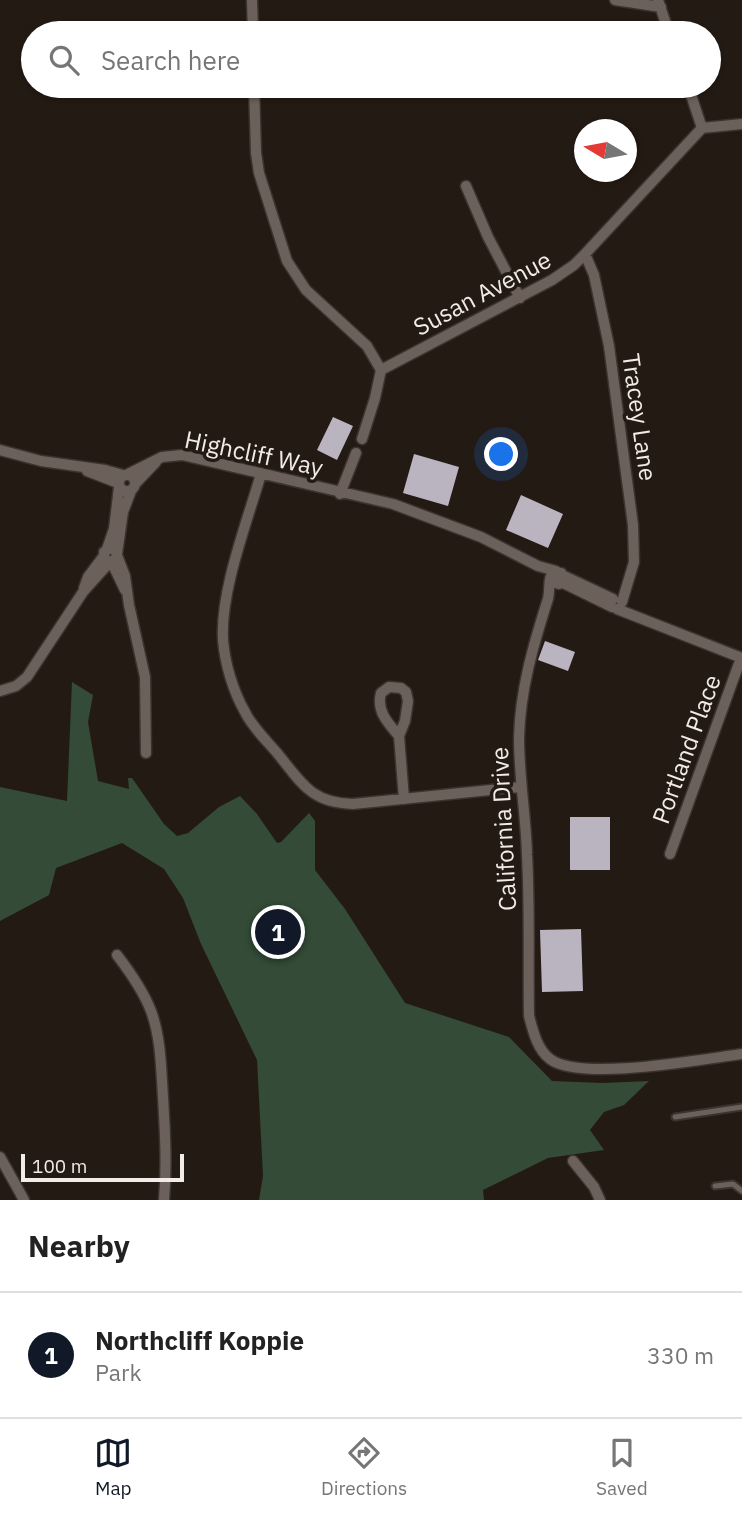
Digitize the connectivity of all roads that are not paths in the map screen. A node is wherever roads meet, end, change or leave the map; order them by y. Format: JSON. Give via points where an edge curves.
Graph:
{"nodes":[{"id":1,"x":252,"y":0,"type":"edge"},
{"id":2,"x":615,"y":0,"type":"edge"},
{"id":3,"x":659,"y":4,"type":"edge"},
{"id":4,"x":253,"y":21,"type":"edge"},
{"id":5,"x":665,"y":21,"type":"edge"},
{"id":6,"x":254,"y":98,"type":"edge"},
{"id":7,"x":692,"y":98,"type":"edge"},
{"id":8,"x":742,"y":124,"type":"edge"},
{"id":9,"x":702,"y":128,"type":"junction"},
{"id":10,"x":466,"y":186,"type":"dead end"},
{"id":11,"x":585,"y":254,"type":"junction"},
{"id":12,"x":520,"y":298,"type":"junction"},
{"id":13,"x":381,"y":370,"type":"junction"},
{"id":14,"x":362,"y":439,"type":"dead end"},
{"id":15,"x":0,"y":450,"type":"edge"},
{"id":16,"x":356,"y":453,"type":"dead end"},
{"id":17,"x":159,"y":458,"type":"junction"},
{"id":18,"x":261,"y":474,"type":"junction"},
{"id":19,"x":122,"y":480,"type":"junction"},
{"id":20,"x":133,"y":487,"type":"junction"},
{"id":21,"x":340,"y":494,"type":"junction"},
{"id":22,"x":111,"y":557,"type":"junction"},
{"id":23,"x":556,"y":579,"type":"junction"},
{"id":24,"x":617,"y":603,"type":"junction"},
{"id":25,"x":742,"y":658,"type":"edge"},
{"id":26,"x":0,"y":691,"type":"edge"},
{"id":27,"x":399,"y":736,"type":"junction"},
{"id":28,"x":146,"y":753,"type":"dead end"},
{"id":29,"x":520,"y":787,"type":"junction"},
{"id":30,"x":404,"y":799,"type":"junction"},
{"id":31,"x":670,"y":854,"type":"dead end"},
{"id":32,"x":117,"y":955,"type":"dead end"},
{"id":33,"x":742,"y":1054,"type":"edge"},
{"id":34,"x":742,"y":1107,"type":"edge"},
{"id":35,"x":675,"y":1117,"type":"dead end"},
{"id":36,"x":0,"y":1157,"type":"edge"},
{"id":37,"x":573,"y":1161,"type":"dead end"},
{"id":38,"x":715,"y":1186,"type":"dead end"},
{"id":39,"x":742,"y":1191,"type":"edge"},
{"id":40,"x":24,"y":1200,"type":"edge"},
{"id":41,"x":164,"y":1200,"type":"edge"},
{"id":42,"x":600,"y":1200,"type":"edge"}],
"edges":[{"from":1,"to":4,"type":"street"},
{"from":2,"to":3,"type":"street"},
{"from":3,"to":5,"type":"street"},
{"from":6,"to":13,"type":"street","via":[[260,173],[287,261],[306,290],[367,345]]},
{"from":7,"to":9,"type":"street"},
{"from":8,"to":9,"type":"street"},
{"from":9,"to":11,"type":"street","name":"Susan Avenue"},
{"from":10,"to":12,"type":"street"},
{"from":11,"to":12,"type":"street","name":"Susan Avenue","via":[[567,271]]},
{"from":11,"to":24,"type":"street","name":"Tracey Lane","via":[[610,346],[633,525],[634,562]]},
{"from":12,"to":13,"type":"street","name":"Susan Avenue"},
{"from":13,"to":14,"type":"street"},
{"from":15,"to":19,"type":"street","via":[[105,470]]},
{"from":16,"to":21,"type":"street"},
{"from":17,"to":18,"type":"street","name":"Highcliff Way","via":[[181,455]]},
{"from":17,"to":19,"type":"street","name":"Highcliff Way"},
{"from":17,"to":20,"type":"street","name":"Highcliff Way"},
{"from":18,"to":21,"type":"street","name":"Highcliff Way"},
{"from":18,"to":30,"type":"street","via":[[224,616],[233,687],[246,714],[309,792],[335,804]]},
{"from":19,"to":20,"type":"street","via":[[126,492]]},
{"from":19,"to":20,"type":"street","via":[[132,476]]},
{"from":19,"to":22,"type":"street"},
{"from":20,"to":22,"type":"street"},
{"from":21,"to":23,"type":"street","name":"Highcliff Way","via":[[393,504],[451,524]]},
{"from":22,"to":26,"type":"street","via":[[88,577],[83,592],[27,677]]},
{"from":22,"to":28,"type":"street","via":[[125,576],[145,677]]},
{"from":23,"to":24,"type":"street","name":"Highcliff Way"},
{"from":23,"to":29,"type":"street","name":"California Drive","via":[[521,703]]},
{"from":24,"to":25,"type":"street","name":"Highcliff Way","via":[[636,616]]},
{"from":25,"to":31,"type":"street","name":"Portland Place"},
{"from":27,"to":27,"type":"street","via":[[380,707],[380,694],[389,687],[401,688],[408,701]]},
{"from":27,"to":30,"type":"street"},
{"from":29,"to":30,"type":"street"},
{"from":29,"to":33,"type":"street","name":"California Drive","via":[[527,853],[529,1016],[550,1059],[561,1065],[615,1069]]},
{"from":32,"to":41,"type":"street","via":[[151,1009],[159,1037],[166,1138]]},
{"from":34,"to":35,"type":"lane"},
{"from":36,"to":40,"type":"street"},
{"from":37,"to":42,"type":"street"},
{"from":38,"to":39,"type":"lane","via":[[733,1184]]}]}
